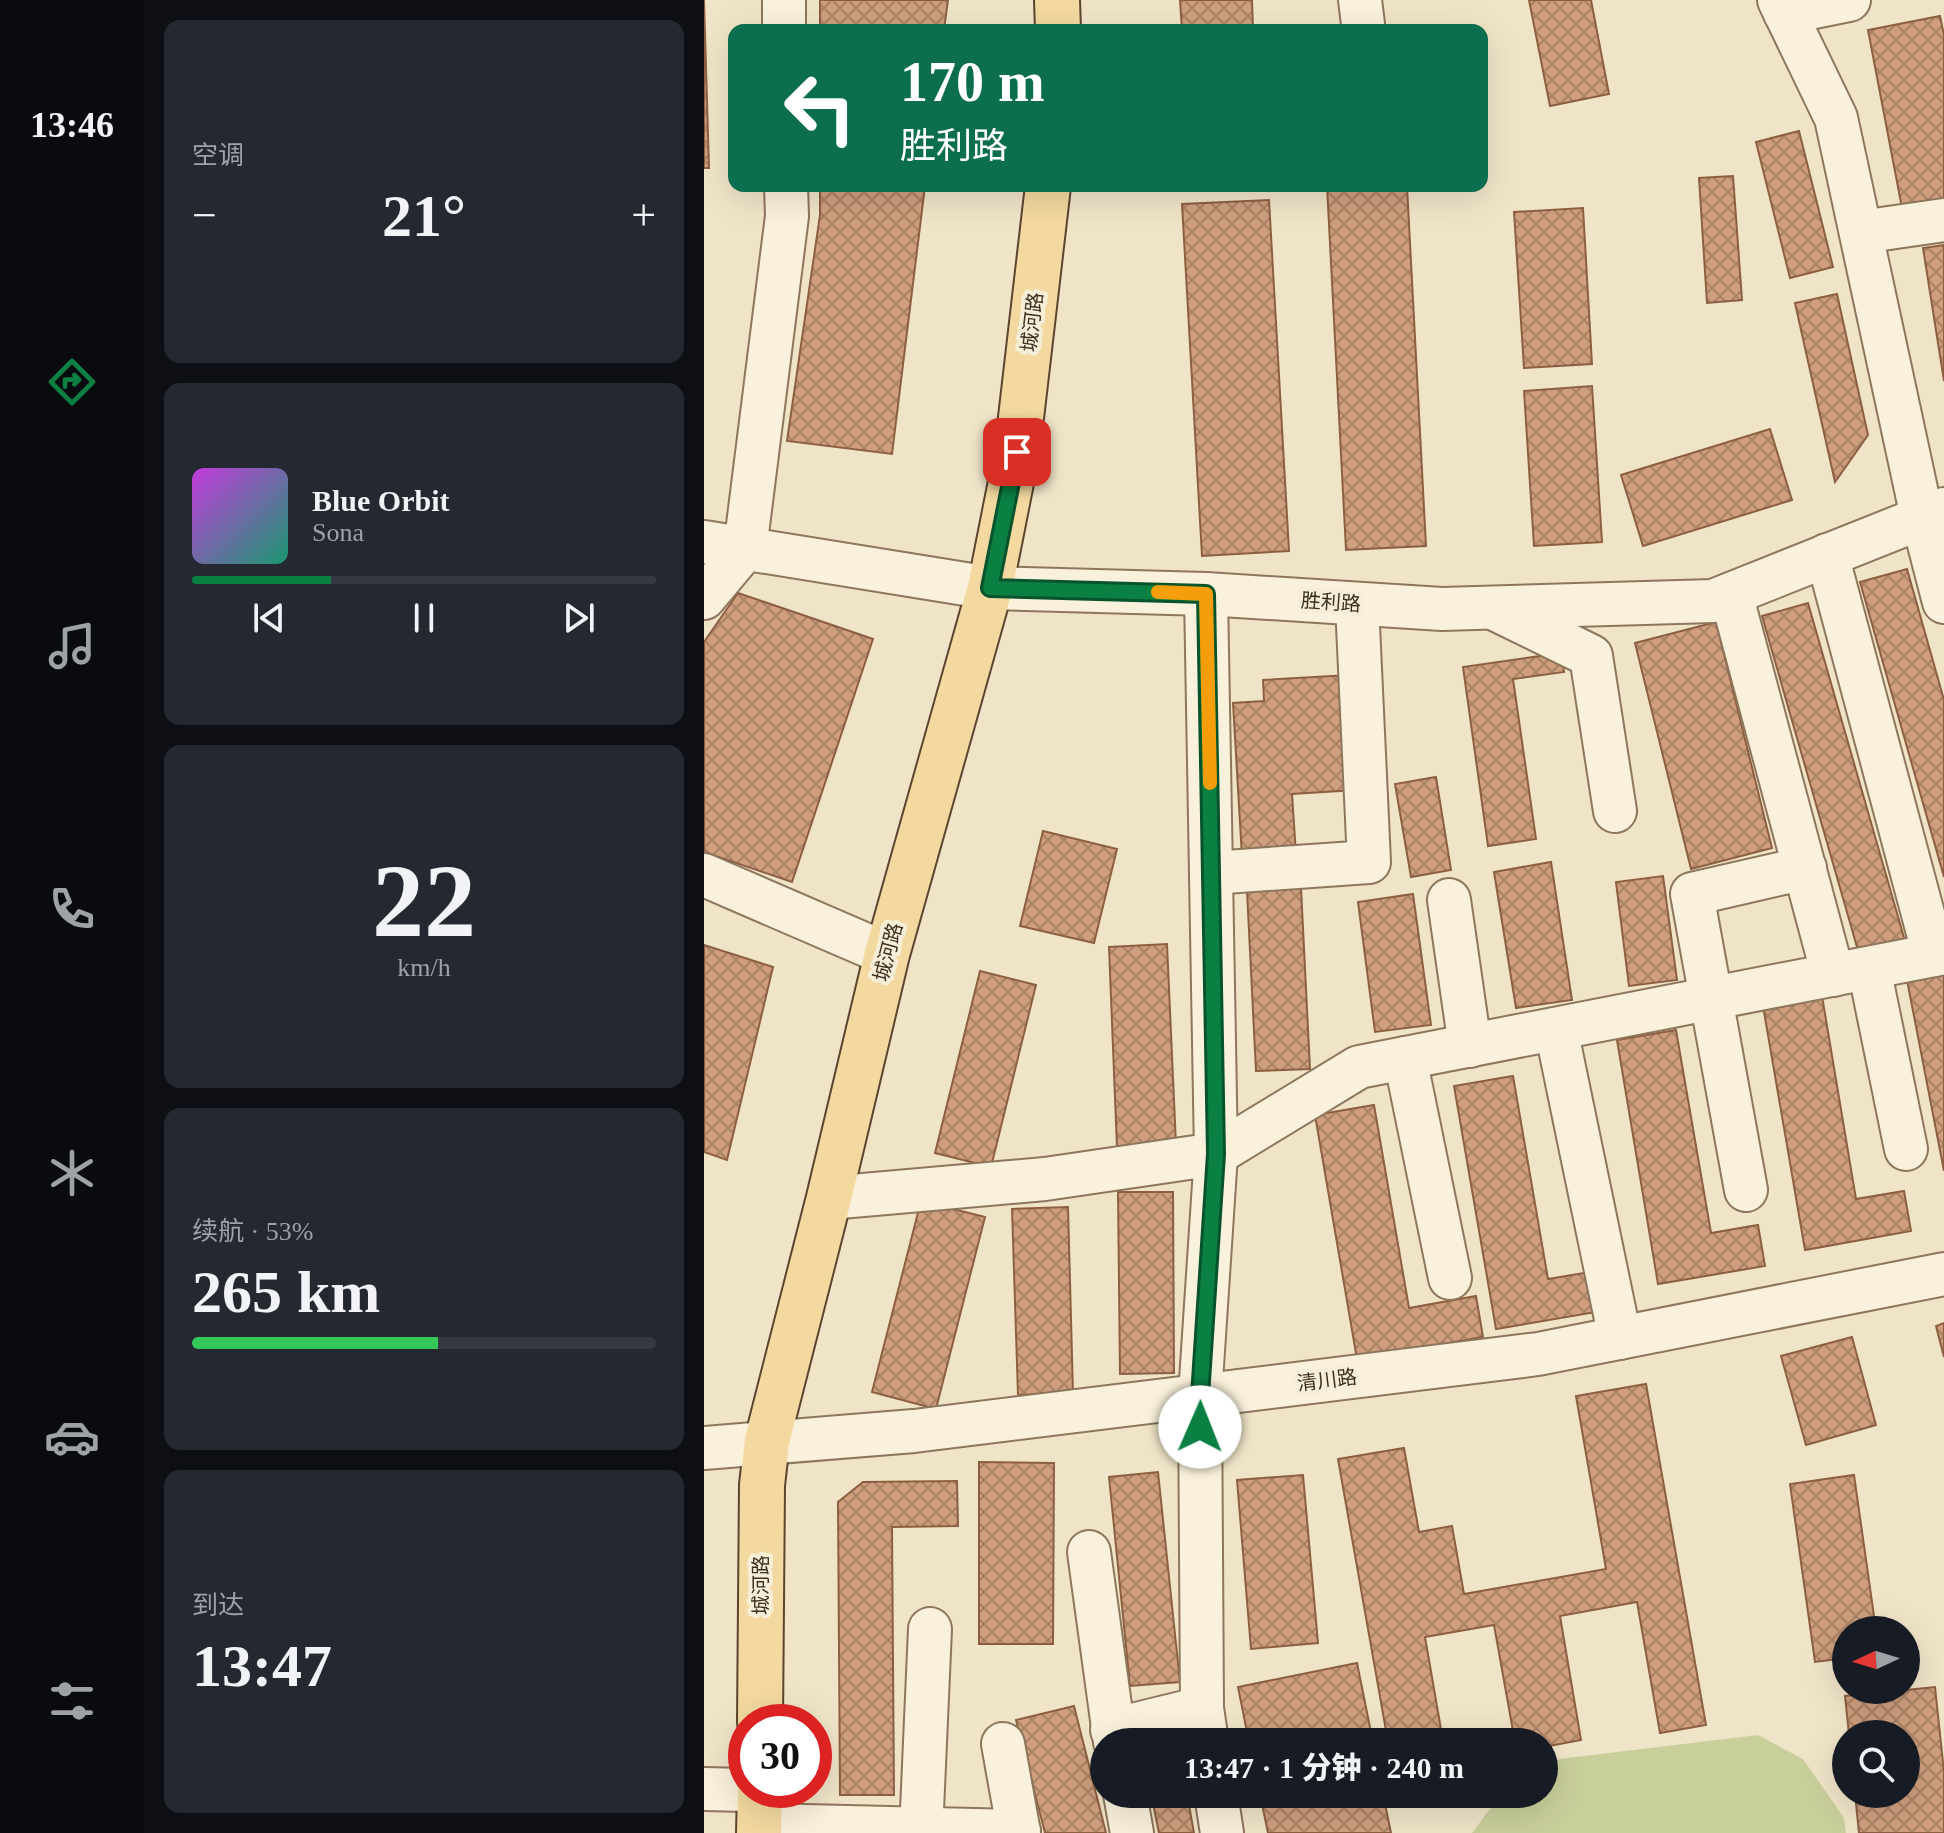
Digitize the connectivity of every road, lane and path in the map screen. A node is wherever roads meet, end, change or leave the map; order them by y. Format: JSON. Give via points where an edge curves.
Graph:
{"nodes":[{"id":1,"x":784,"y":0,"type":"edge"},
{"id":2,"x":1057,"y":0,"type":"edge"},
{"id":3,"x":1849,"y":0,"type":"edge"},
{"id":4,"x":1782,"y":7,"type":"edge"},
{"id":5,"x":784,"y":24,"type":"edge"},
{"id":6,"x":1058,"y":24,"type":"edge"},
{"id":7,"x":786,"y":192,"type":"edge"},
{"id":8,"x":1047,"y":192,"type":"edge"},
{"id":9,"x":1944,"y":220,"type":"edge"},
{"id":10,"x":1861,"y":232,"type":"junction"},
{"id":11,"x":1933,"y":513,"type":"edge"},
{"id":12,"x":704,"y":542,"type":"edge"},
{"id":13,"x":745,"y":549,"type":"junction"},
{"id":14,"x":1827,"y":555,"type":"junction"},
{"id":15,"x":990,"y":588,"type":"junction"},
{"id":16,"x":1206,"y":594,"type":"junction"},
{"id":17,"x":1731,"y":594,"type":"junction"},
{"id":18,"x":704,"y":598,"type":"edge"},
{"id":19,"x":1944,"y":602,"type":"edge"},
{"id":20,"x":1357,"y":604,"type":"junction"},
{"id":21,"x":1492,"y":608,"type":"junction"},
{"id":22,"x":1615,"y":811,"type":"dead end"},
{"id":23,"x":1805,"y":868,"type":"junction"},
{"id":24,"x":1211,"y":873,"type":"junction"},
{"id":25,"x":704,"y":875,"type":"edge"},
{"id":26,"x":1449,"y":900,"type":"dead end"},
{"id":27,"x":887,"y":954,"type":"junction"},
{"id":28,"x":1939,"y":954,"type":"edge"},
{"id":29,"x":1851,"y":971,"type":"junction"},
{"id":30,"x":1712,"y":998,"type":"junction"},
{"id":31,"x":1556,"y":1029,"type":"junction"},
{"id":32,"x":1470,"y":1046,"type":"junction"},
{"id":33,"x":1405,"y":1058,"type":"junction"},
{"id":34,"x":1906,"y":1149,"type":"dead end"},
{"id":35,"x":1216,"y":1154,"type":"junction"},
{"id":36,"x":1746,"y":1190,"type":"dead end"},
{"id":37,"x":829,"y":1198,"type":"junction"},
{"id":38,"x":1944,"y":1274,"type":"edge"},
{"id":39,"x":1450,"y":1278,"type":"dead end"},
{"id":40,"x":1620,"y":1338,"type":"junction"},
{"id":41,"x":1200,"y":1396,"type":"junction"},
{"id":42,"x":767,"y":1441,"type":"junction"},
{"id":43,"x":704,"y":1448,"type":"edge"},
{"id":44,"x":1089,"y":1552,"type":"dead end"},
{"id":45,"x":930,"y":1629,"type":"dead end"},
{"id":46,"x":760,"y":1704,"type":"edge"},
{"id":47,"x":1204,"y":1725,"type":"edge"},
{"id":48,"x":1113,"y":1728,"type":"edge"},
{"id":49,"x":1179,"y":1728,"type":"edge"},
{"id":50,"x":1003,"y":1744,"type":"dead end"},
{"id":51,"x":704,"y":1789,"type":"edge"},
{"id":52,"x":1128,"y":1808,"type":"edge"},
{"id":53,"x":1218,"y":1808,"type":"edge"},
{"id":54,"x":756,"y":1809,"type":"edge"},
{"id":55,"x":921,"y":1831,"type":"edge"},
{"id":56,"x":1019,"y":1832,"type":"edge"},
{"id":57,"x":1132,"y":1833,"type":"edge"},
{"id":58,"x":1222,"y":1833,"type":"edge"}],
"edges":[{"from":1,"to":5,"type":"street"},
{"from":2,"to":6,"type":"main road"},
{"from":3,"to":4,"type":"street"},
{"from":4,"to":10,"type":"street","via":[[1836,118]]},
{"from":7,"to":13,"type":"street"},
{"from":8,"to":15,"type":"main road","name":"城河路","via":[[1017,452]]},
{"from":9,"to":10,"type":"street"},
{"from":10,"to":11,"type":"street"},
{"from":11,"to":14,"type":"street","name":"胜利路"},
{"from":11,"to":19,"type":"street"},
{"from":12,"to":13,"type":"street","name":"胜利路"},
{"from":13,"to":15,"type":"street","name":"胜利路"},
{"from":13,"to":18,"type":"street"},
{"from":14,"to":17,"type":"street","name":"胜利路"},
{"from":14,"to":28,"type":"street"},
{"from":15,"to":16,"type":"street","name":"胜利路"},
{"from":15,"to":27,"type":"main road","name":"城河路"},
{"from":16,"to":20,"type":"street","name":"胜利路"},
{"from":16,"to":24,"type":"street"},
{"from":17,"to":21,"type":"street","name":"胜利路","via":[[1713,601]]},
{"from":17,"to":23,"type":"street"},
{"from":20,"to":21,"type":"street","name":"胜利路"},
{"from":20,"to":24,"type":"street","via":[[1369,862]]},
{"from":21,"to":22,"type":"street","via":[[1591,656]]},
{"from":23,"to":29,"type":"street"},
{"from":23,"to":30,"type":"street","via":[[1692,894]]},
{"from":24,"to":35,"type":"street"},
{"from":25,"to":27,"type":"street"},
{"from":26,"to":32,"type":"street"},
{"from":27,"to":37,"type":"main road","name":"城河路"},
{"from":28,"to":29,"type":"street"},
{"from":29,"to":30,"type":"street"},
{"from":29,"to":34,"type":"street"},
{"from":30,"to":31,"type":"street"},
{"from":30,"to":36,"type":"street"},
{"from":31,"to":32,"type":"street"},
{"from":31,"to":40,"type":"street"},
{"from":32,"to":33,"type":"street"},
{"from":33,"to":35,"type":"street","via":[[1359,1067]]},
{"from":33,"to":39,"type":"street"},
{"from":35,"to":37,"type":"street","via":[[1045,1179]]},
{"from":35,"to":41,"type":"street"},
{"from":37,"to":42,"type":"main road","name":"城河路"},
{"from":38,"to":40,"type":"street","name":"清川路"},
{"from":40,"to":41,"type":"street","name":"清川路","via":[[1538,1354]]},
{"from":41,"to":42,"type":"street","name":"清川路","via":[[914,1431]]},
{"from":41,"to":47,"type":"street"},
{"from":42,"to":43,"type":"street","name":"清川路"},
{"from":42,"to":46,"type":"main road","name":"城河路"},
{"from":44,"to":48,"type":"street"},
{"from":45,"to":55,"type":"street"},
{"from":47,"to":49,"type":"street"},
{"from":50,"to":56,"type":"street"},
{"from":51,"to":54,"type":"street"},
{"from":52,"to":57,"type":"street"},
{"from":53,"to":58,"type":"street"},
{"from":54,"to":55,"type":"street"},
{"from":55,"to":56,"type":"street"}]}
